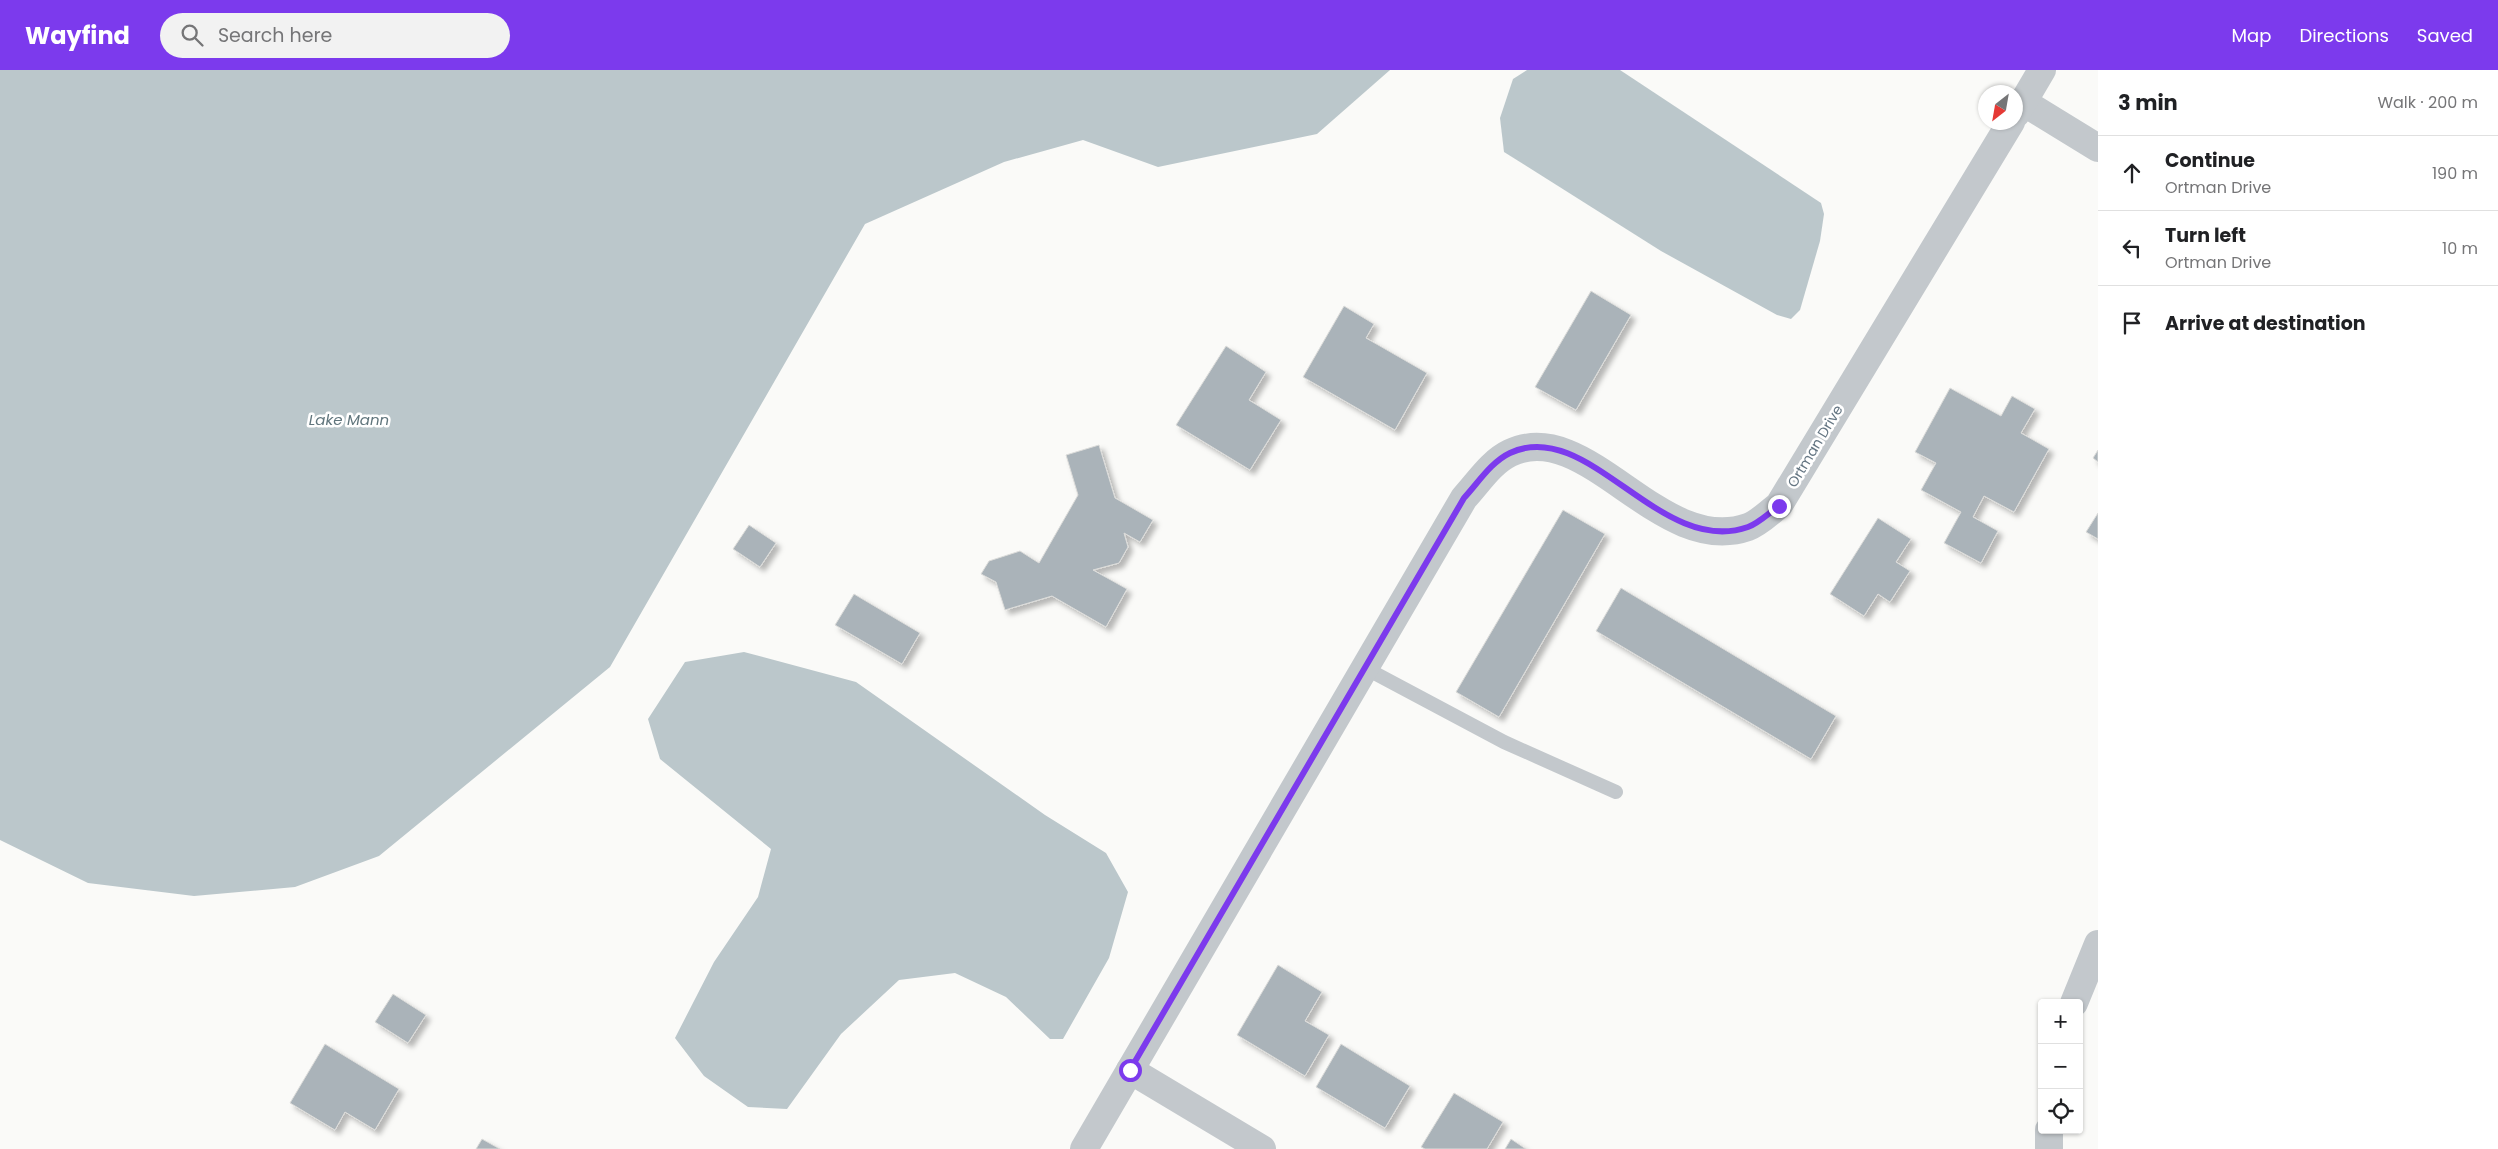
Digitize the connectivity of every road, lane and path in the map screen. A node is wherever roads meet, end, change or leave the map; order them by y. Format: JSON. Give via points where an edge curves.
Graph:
{"nodes":[{"id":1,"x":2042,"y":70,"type":"edge"},
{"id":2,"x":2023,"y":101,"type":"edge"},
{"id":3,"x":2023,"y":116,"type":"edge"},
{"id":4,"x":2006,"y":130,"type":"edge"},
{"id":5,"x":2098,"y":148,"type":"edge"},
{"id":6,"x":1365,"y":668,"type":"junction"},
{"id":7,"x":1616,"y":792,"type":"dead end"},
{"id":8,"x":2098,"y":944,"type":"edge"},
{"id":9,"x":2076,"y":999,"type":"edge"},
{"id":10,"x":1130,"y":1070,"type":"junction"},
{"id":11,"x":2050,"y":1134,"type":"edge"},
{"id":12,"x":1084,"y":1149,"type":"edge"},
{"id":13,"x":1262,"y":1149,"type":"edge"},
{"id":14,"x":2049,"y":1149,"type":"edge"}],
"edges":[{"from":1,"to":2,"type":"street","name":"Ortman Drive"},
{"from":3,"to":5,"type":"street"},
{"from":4,"to":6,"type":"street","name":"Ortman Drive","via":[[1779,506],[1749,527],[1711,532],[1678,522],[1569,453],[1537,446],[1510,453],[1491,467],[1464,498]]},
{"from":6,"to":7,"type":"lane","via":[[1504,742]]},
{"from":6,"to":10,"type":"street","name":"Ortman Drive"},
{"from":8,"to":9,"type":"street"},
{"from":10,"to":12,"type":"street","name":"Ortman Drive"},
{"from":10,"to":13,"type":"street"},
{"from":11,"to":14,"type":"street"}]}
